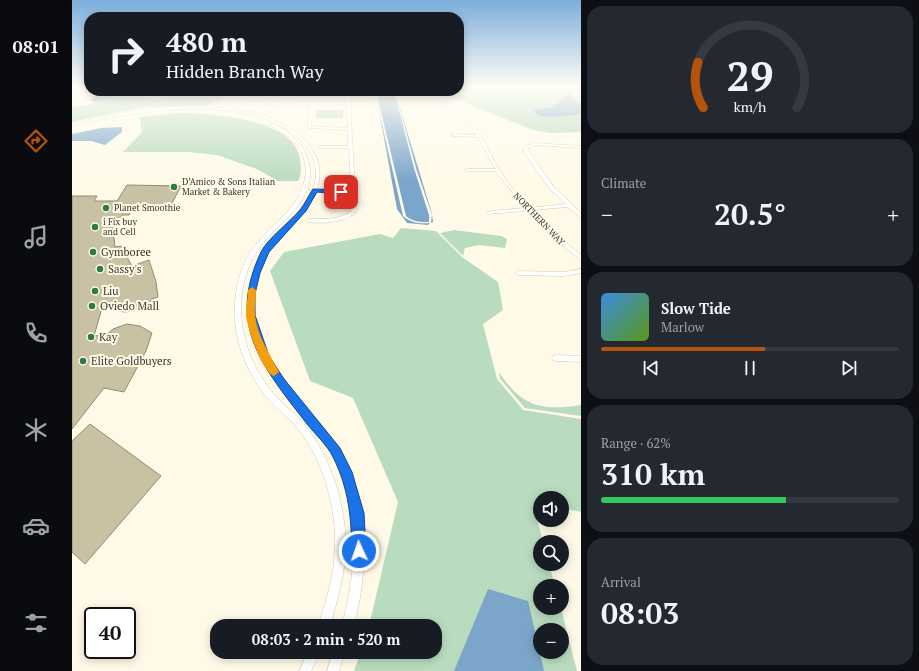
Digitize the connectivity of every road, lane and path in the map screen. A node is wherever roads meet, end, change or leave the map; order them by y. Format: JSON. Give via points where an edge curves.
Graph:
{"nodes":[{"id":1,"x":99,"y":118,"type":"edge"},
{"id":2,"x":114,"y":118,"type":"edge"},
{"id":3,"x":250,"y":118,"type":"edge"},
{"id":4,"x":264,"y":118,"type":"edge"},
{"id":5,"x":310,"y":118,"type":"edge"},
{"id":6,"x":349,"y":118,"type":"edge"},
{"id":7,"x":463,"y":118,"type":"edge"},
{"id":8,"x":72,"y":125,"type":"edge"},
{"id":9,"x":350,"y":128,"type":"junction"},
{"id":10,"x":72,"y":129,"type":"edge"},
{"id":11,"x":453,"y":136,"type":"dead end"},
{"id":12,"x":479,"y":136,"type":"junction"},
{"id":13,"x":320,"y":147,"type":"dead end"},
{"id":14,"x":351,"y":147,"type":"junction"},
{"id":15,"x":581,"y":147,"type":"edge"},
{"id":16,"x":468,"y":170,"type":"dead end"},
{"id":17,"x":497,"y":170,"type":"junction"},
{"id":18,"x":306,"y":188,"type":"junction"},
{"id":19,"x":316,"y":188,"type":"junction"},
{"id":20,"x":354,"y":190,"type":"junction"},
{"id":21,"x":568,"y":205,"type":"junction"},
{"id":22,"x":528,"y":210,"type":"junction"},
{"id":23,"x":490,"y":213,"type":"dead end"},
{"id":24,"x":581,"y":216,"type":"edge"},
{"id":25,"x":310,"y":221,"type":"dead end"},
{"id":26,"x":581,"y":258,"type":"edge"},
{"id":27,"x":581,"y":271,"type":"edge"},
{"id":28,"x":518,"y":273,"type":"dead end"},
{"id":29,"x":556,"y":358,"type":"dead end"},
{"id":30,"x":581,"y":359,"type":"edge"},
{"id":31,"x":326,"y":619,"type":"edge"},
{"id":32,"x":350,"y":619,"type":"edge"},
{"id":33,"x":311,"y":659,"type":"edge"},
{"id":34,"x":337,"y":659,"type":"edge"},
{"id":35,"x":305,"y":671,"type":"edge"},
{"id":36,"x":333,"y":671,"type":"edge"}],
"edges":[{"from":1,"to":8,"type":"street"},
{"from":2,"to":10,"type":"street"},
{"from":3,"to":18,"type":"street","via":[[267,123],[299,144],[309,166],[310,175]]},
{"from":4,"to":19,"type":"street","via":[[298,135],[312,150],[318,175]]},
{"from":5,"to":9,"type":"street","via":[[309,127]]},
{"from":6,"to":9,"type":"street"},
{"from":7,"to":12,"type":"street","name":"NORTHERN WAY"},
{"from":9,"to":14,"type":"street"},
{"from":11,"to":12,"type":"street"},
{"from":12,"to":17,"type":"street","name":"NORTHERN WAY"},
{"from":13,"to":14,"type":"street"},
{"from":14,"to":20,"type":"street"},
{"from":15,"to":21,"type":"street","via":[[534,144],[525,149],[540,173]]},
{"from":16,"to":17,"type":"street"},
{"from":17,"to":22,"type":"street","name":"NORTHERN WAY"},
{"from":18,"to":19,"type":"street"},
{"from":18,"to":31,"type":"street","via":[[290,212],[272,228],[251,255],[242,274],[238,295],[238,320],[244,346],[256,376],[271,397],[304,428],[329,478],[338,511],[340,553],[333,597]]},
{"from":19,"to":20,"type":"street"},
{"from":19,"to":32,"type":"street","via":[[303,210],[266,251],[256,273],[251,294],[251,315],[265,358],[280,382],[336,452],[348,476],[357,513],[360,564]]},
{"from":20,"to":25,"type":"street","via":[[355,208],[352,213],[326,220]]},
{"from":21,"to":22,"type":"street"},
{"from":21,"to":24,"type":"street"},
{"from":22,"to":23,"type":"street"},
{"from":22,"to":26,"type":"street","name":"NORTHERN WAY"},
{"from":27,"to":28,"type":"street","via":[[564,274]]},
{"from":29,"to":30,"type":"street"},
{"from":33,"to":35,"type":"street"},
{"from":34,"to":36,"type":"street"}]}
